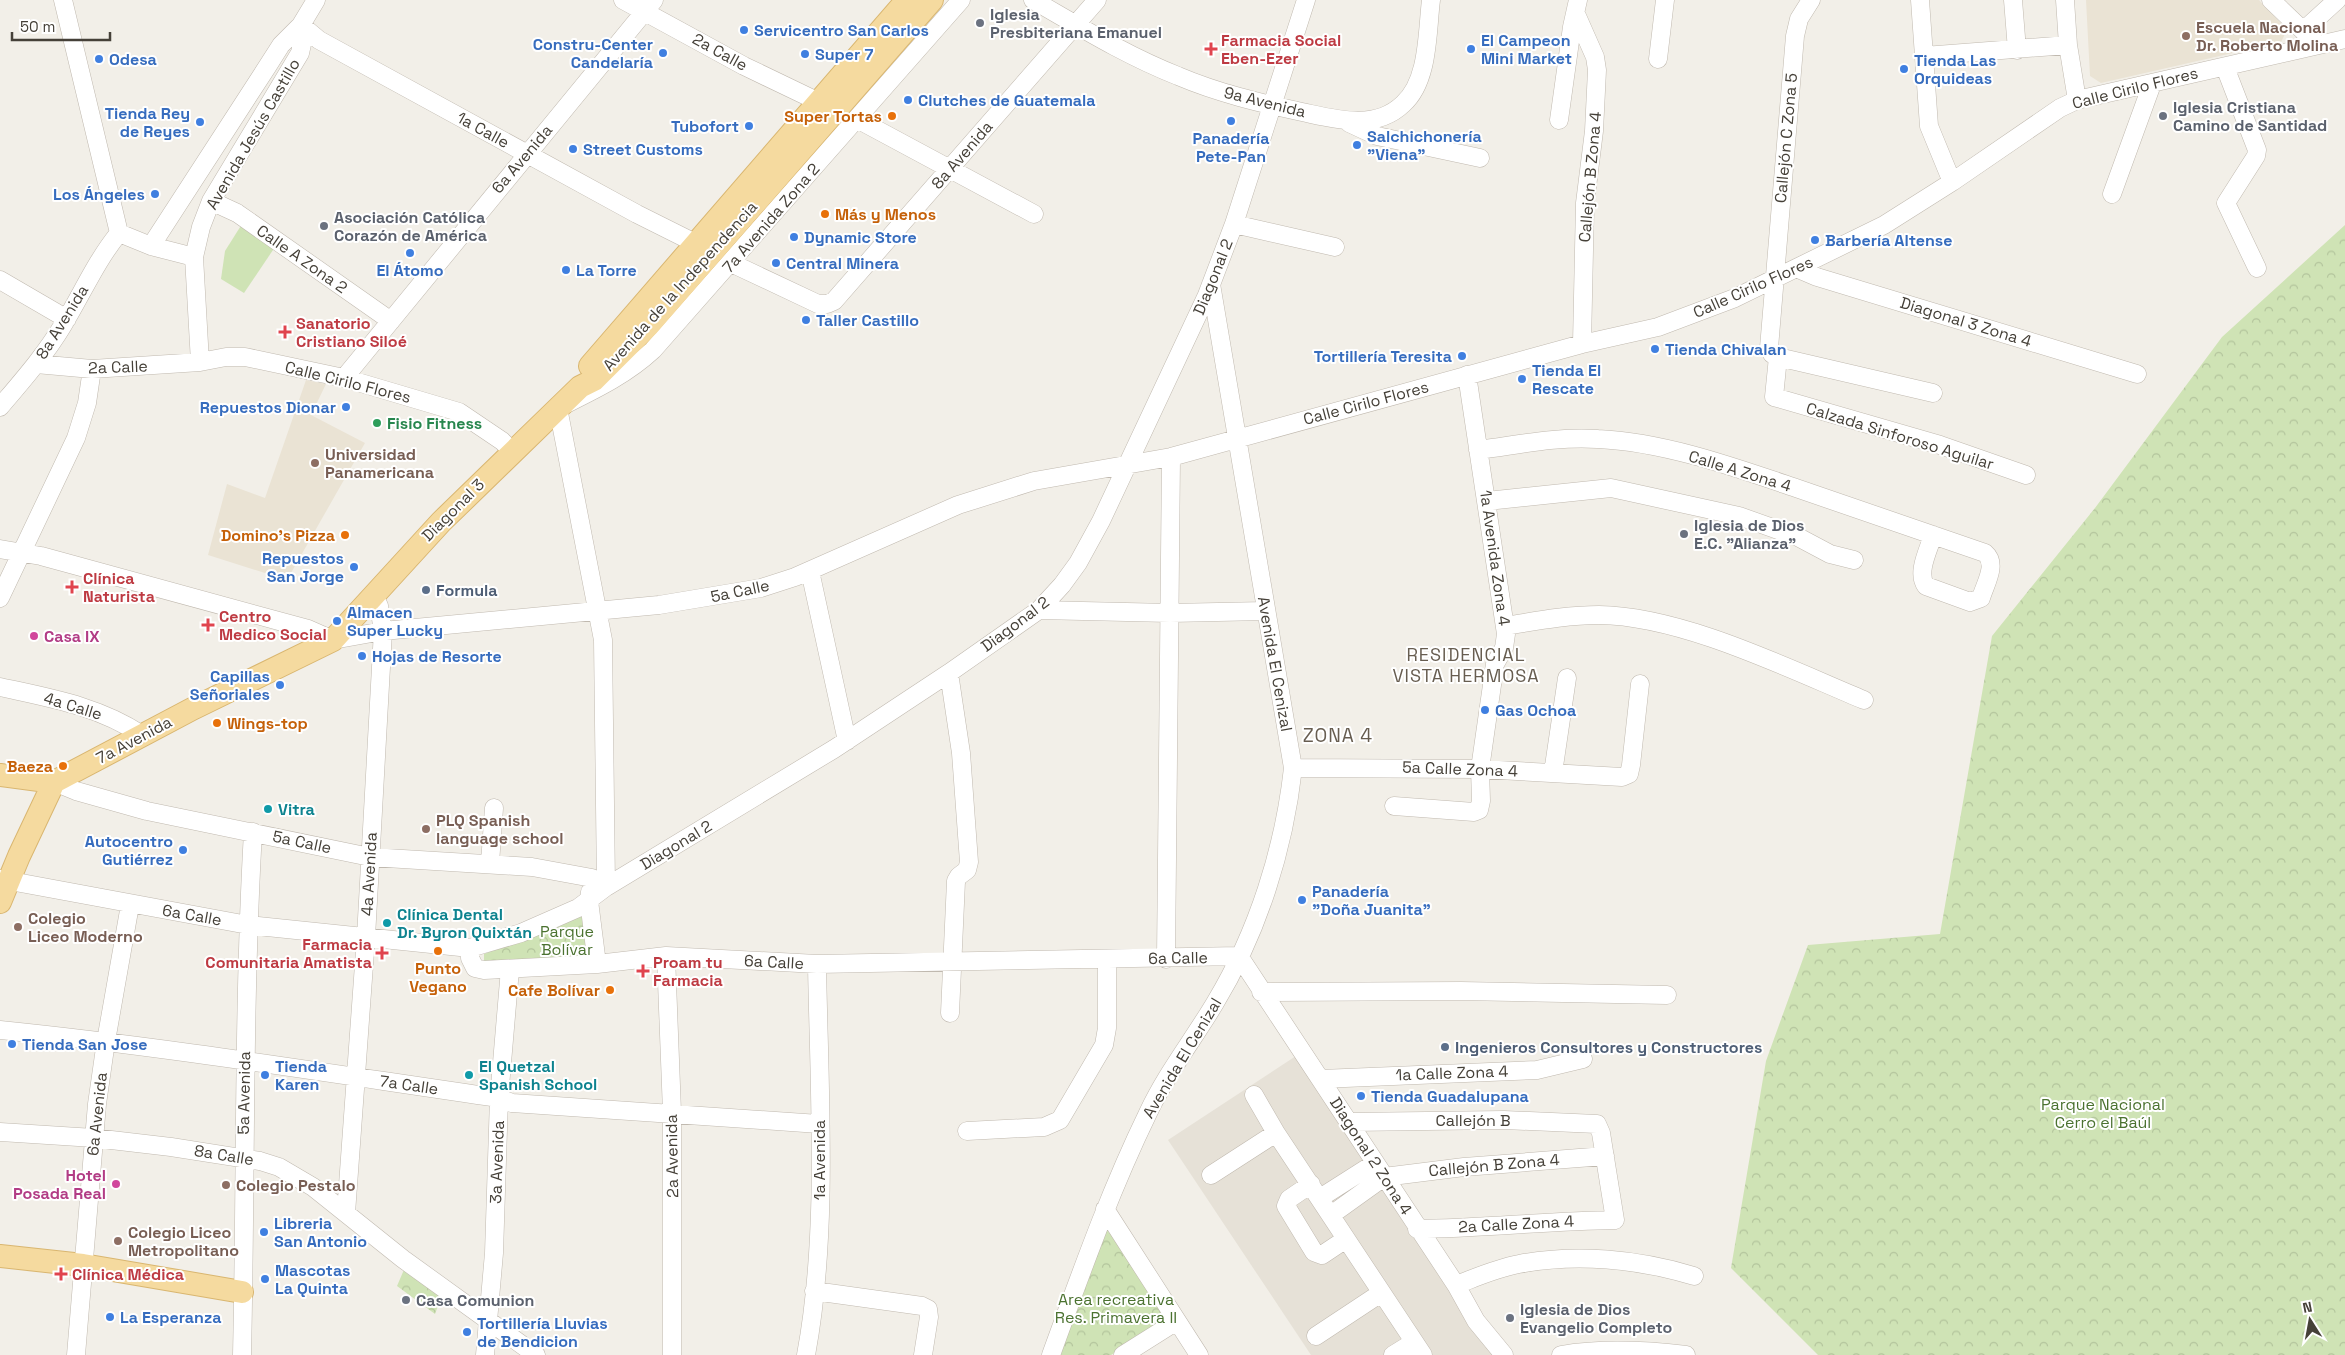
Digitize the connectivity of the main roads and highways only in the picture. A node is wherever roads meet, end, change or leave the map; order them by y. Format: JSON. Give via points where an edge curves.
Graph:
{"nodes":[{"id":1,"x":907,"y":0,"type":"edge"},
{"id":2,"x":932,"y":0,"type":"edge"},
{"id":3,"x":580,"y":387,"type":"junction"},
{"id":4,"x":333,"y":640,"type":"joint"},
{"id":5,"x":0,"y":775,"type":"edge"},
{"id":6,"x":54,"y":782,"type":"junction"},
{"id":7,"x":3,"y":888,"type":"edge"},
{"id":8,"x":0,"y":1256,"type":"edge"},
{"id":9,"x":242,"y":1292,"type":"road end"}],
"edges":[{"from":1,"to":3,"type":"main road","name":"Avenida de la Independencia","via":[[584,373]]},
{"from":2,"to":3,"type":"main road","name":"Avenida de la Independencia","via":[[648,326],[594,380]]},
{"from":3,"to":4,"type":"main road","name":"Diagonal 3","via":[[414,549]]},
{"from":4,"to":6,"type":"main road","name":"7a Avenida"},
{"from":5,"to":6,"type":"main road","name":"5a Calle"},
{"from":6,"to":7,"type":"main road"},
{"from":8,"to":9,"type":"main road","via":[[83,1265]]}]}
